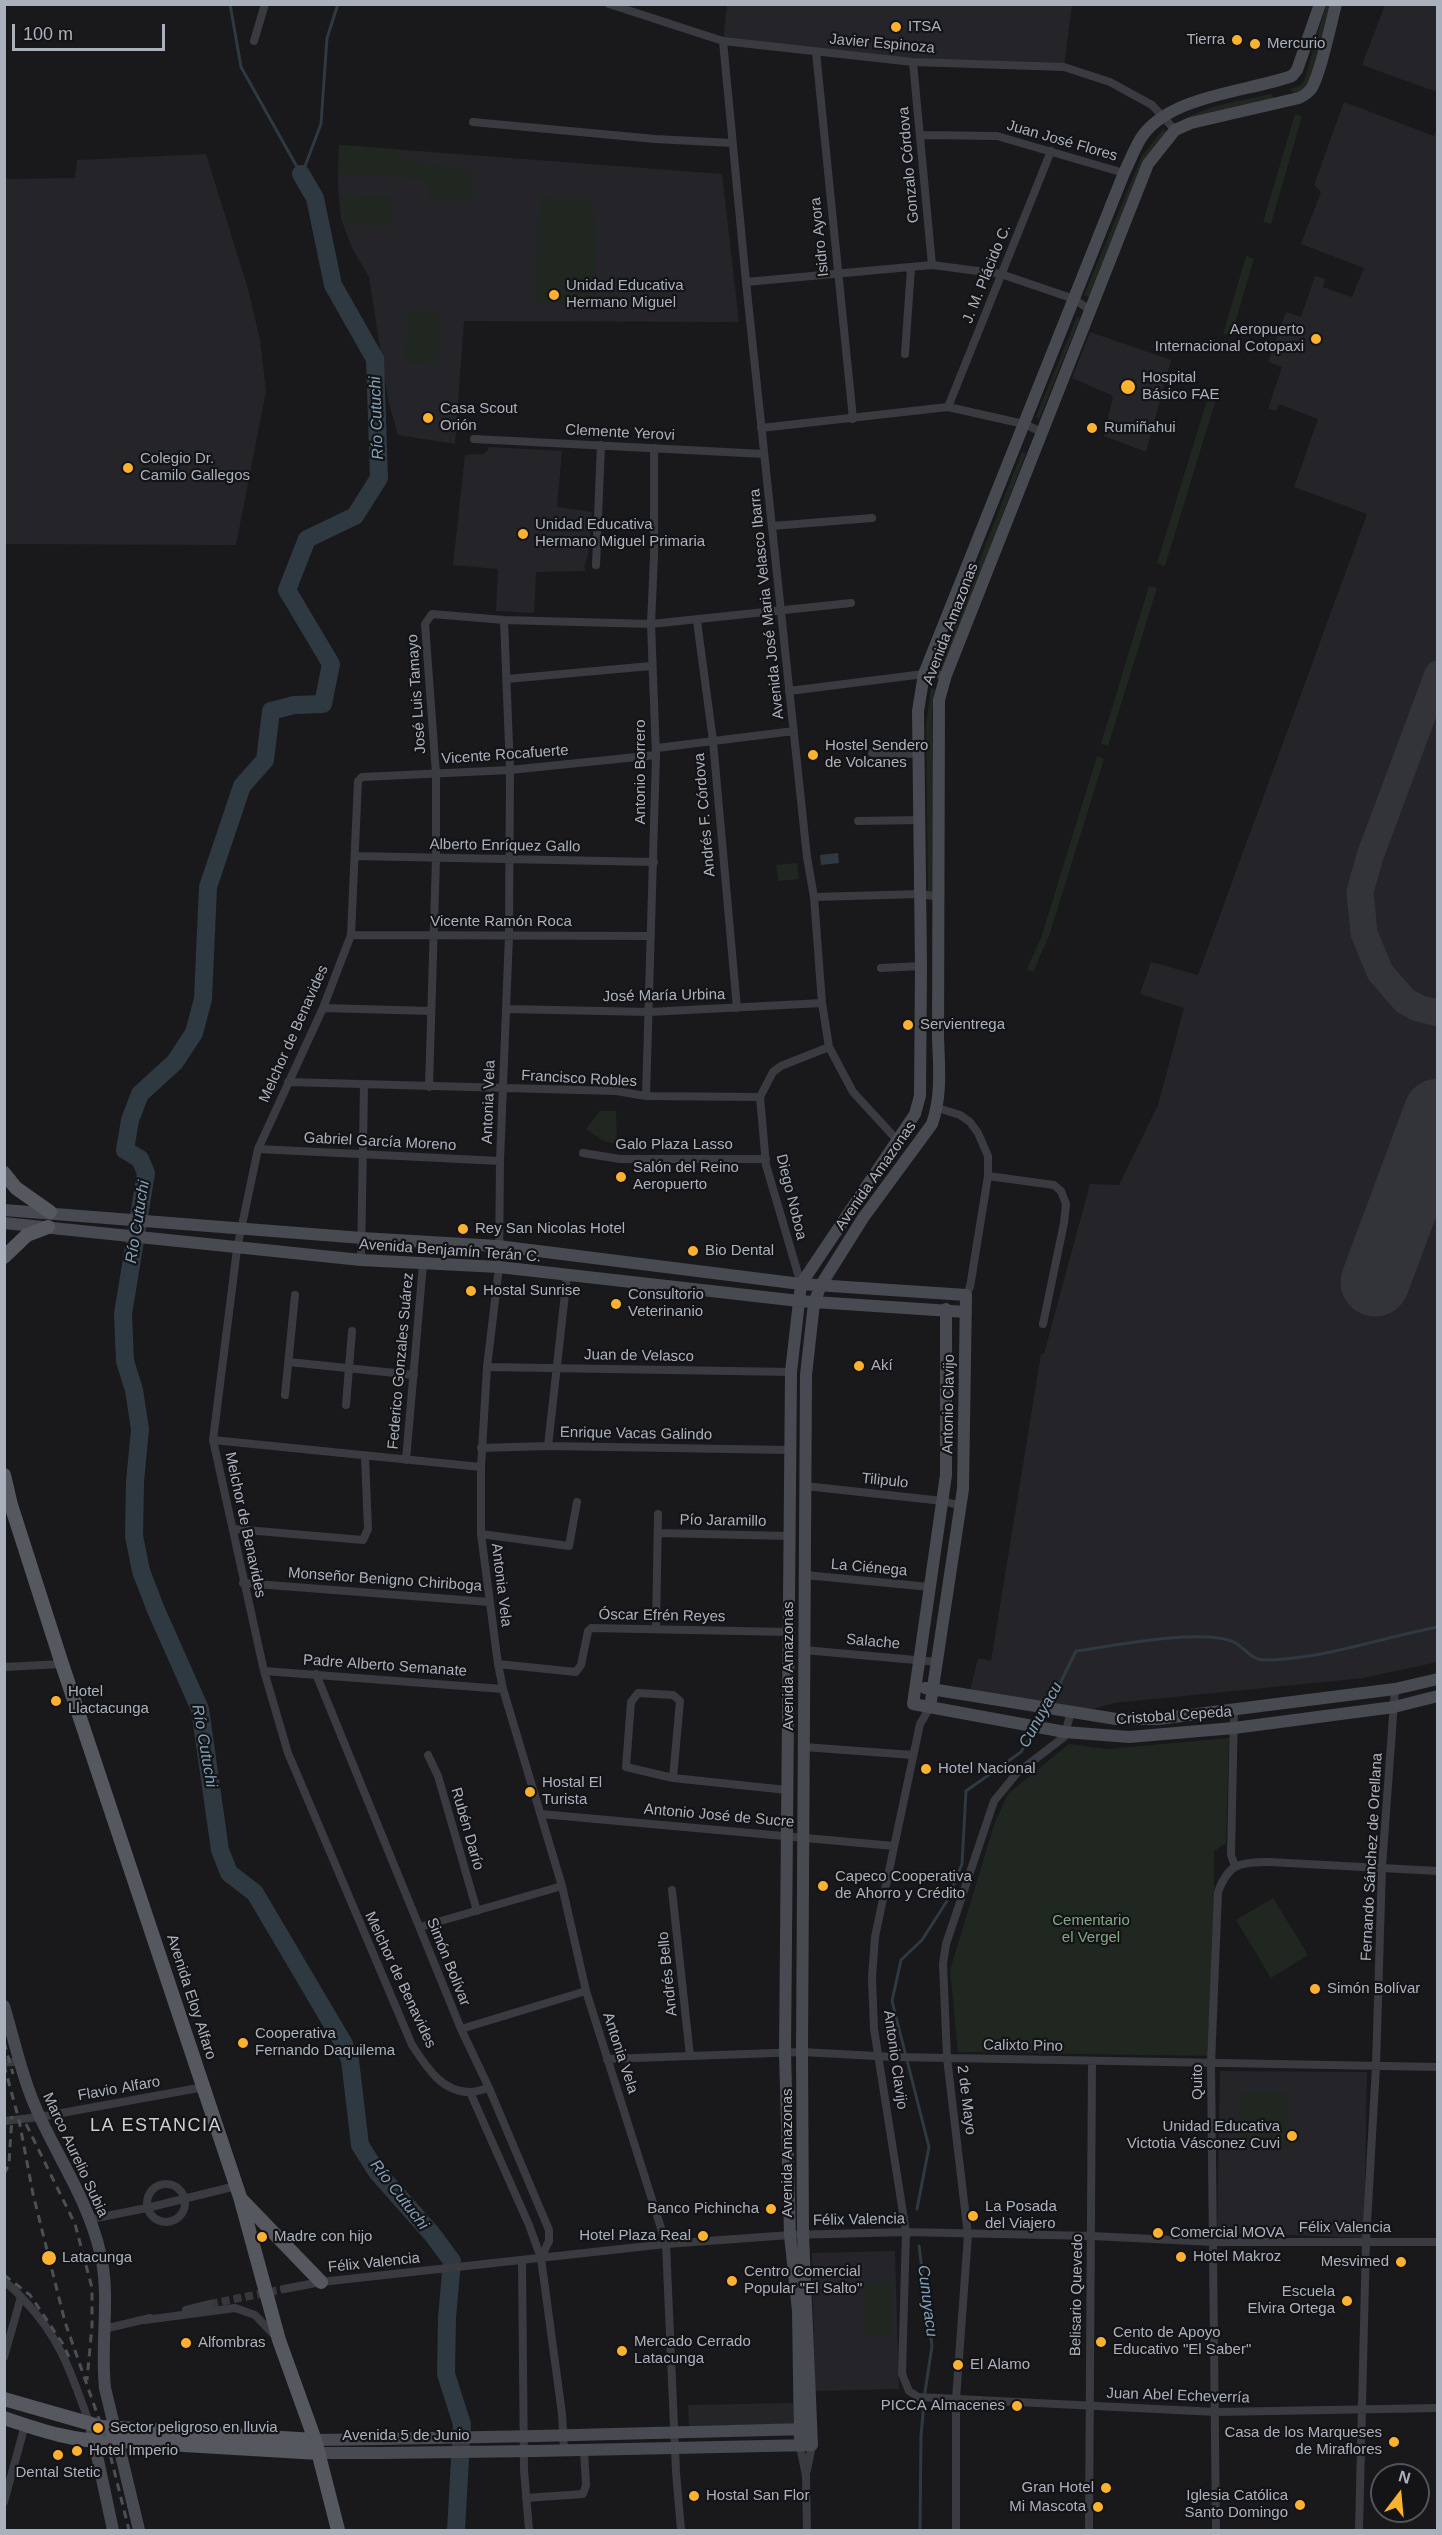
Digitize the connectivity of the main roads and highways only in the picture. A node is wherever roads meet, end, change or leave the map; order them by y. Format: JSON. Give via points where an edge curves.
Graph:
{"nodes":[{"id":1,"x":1320,"y":4,"type":"edge"},
{"id":2,"x":1336,"y":4,"type":"edge"},
{"id":3,"x":1274,"y":82,"type":"junction"},
{"id":4,"x":1282,"y":102,"type":"junction"},
{"id":5,"x":4,"y":1173,"type":"edge"},
{"id":6,"x":4,"y":1210,"type":"edge"},
{"id":7,"x":49,"y":1220,"type":"junction"},
{"id":8,"x":4,"y":1223,"type":"edge"},
{"id":9,"x":4,"y":1257,"type":"edge"},
{"id":10,"x":801,"y":1284,"type":"junction"},
{"id":11,"x":821,"y":1285,"type":"junction"},
{"id":12,"x":966,"y":1295,"type":"joint"},
{"id":13,"x":798,"y":1301,"type":"junction"},
{"id":14,"x":814,"y":1303,"type":"junction"},
{"id":15,"x":946,"y":1309,"type":"junction"},
{"id":16,"x":966,"y":1312,"type":"junction"},
{"id":17,"x":4,"y":1475,"type":"edge"},
{"id":18,"x":1437,"y":1679,"type":"edge"},
{"id":19,"x":916,"y":1686,"type":"junction"},
{"id":20,"x":934,"y":1689,"type":"junction"},
{"id":21,"x":1437,"y":1696,"type":"edge"},
{"id":22,"x":913,"y":1704,"type":"joint"},
{"id":23,"x":930,"y":1707,"type":"junction"},
{"id":24,"x":4,"y":2007,"type":"edge"},
{"id":25,"x":238,"y":2192,"type":"junction"},
{"id":26,"x":321,"y":2282,"type":"road end"},
{"id":27,"x":4,"y":2399,"type":"edge"},
{"id":28,"x":4,"y":2418,"type":"edge"},
{"id":29,"x":90,"y":2425,"type":"junction"},
{"id":30,"x":114,"y":2427,"type":"junction"},
{"id":31,"x":805,"y":2429,"type":"junction"},
{"id":32,"x":117,"y":2441,"type":"junction"},
{"id":33,"x":94,"y":2442,"type":"junction"},
{"id":34,"x":806,"y":2445,"type":"joint"},
{"id":35,"x":317,"y":2447,"type":"junction"},
{"id":36,"x":113,"y":2530,"type":"edge"},
{"id":37,"x":139,"y":2530,"type":"edge"},
{"id":38,"x":338,"y":2530,"type":"edge"}],
"edges":[{"from":1,"to":3,"type":"main road","name":"Avenida Amazonas","via":[[1297,70],[1292,76]]},
{"from":2,"to":4,"type":"main road","via":[[1311,89],[1299,98]]},
{"from":3,"to":4,"type":"main road"},
{"from":3,"to":10,"type":"main road","name":"Avenida Amazonas","via":[[1181,107],[1142,136],[1124,172],[924,674],[918,711],[920,1096],[915,1114],[898,1141]]},
{"from":4,"to":11,"type":"main road","name":"Avenida Amazonas","via":[[1175,130],[1148,164],[946,675],[939,700],[938,1108],[932,1124],[863,1218]]},
{"from":5,"to":7,"type":"main road"},
{"from":6,"to":7,"type":"main road","name":"Avenida Benjamín Terán C."},
{"from":7,"to":8,"type":"main road","name":"Avenida Benjamín Terán C."},
{"from":7,"to":9,"type":"main road"},
{"from":7,"to":10,"type":"main road","name":"Avenida Benjamín Terán C.","via":[[67,1214],[498,1246]]},
{"from":7,"to":13,"type":"main road","name":"Avenida Benjamín Terán C.","via":[[63,1228],[233,1248],[499,1267]]},
{"from":10,"to":11,"type":"main road","name":"Avenida Benjamín Terán C."},
{"from":10,"to":13,"type":"main road","name":"Avenida Amazonas"},
{"from":11,"to":12,"type":"main road","name":"Avenida Benjamín Terán C."},
{"from":11,"to":14,"type":"main road","name":"Avenida Amazonas"},
{"from":12,"to":16,"type":"main road","name":"Antonio Clavijo"},
{"from":13,"to":14,"type":"main road","name":"Avenida Benjamín Terán C."},
{"from":13,"to":31,"type":"main road","name":"Avenida Amazonas","via":[[791,1372],[788,1536],[785,2053],[790,2235]]},
{"from":14,"to":15,"type":"main road","name":"Avenida Benjamín Terán C."},
{"from":14,"to":31,"type":"main road","name":"Avenida Amazonas","via":[[806,1375],[802,1837]]},
{"from":15,"to":16,"type":"main road","name":"Avenida Benjamín Terán C."},
{"from":15,"to":19,"type":"main road","name":"Antonio Clavijo","via":[[946,1475]]},
{"from":16,"to":20,"type":"main road","name":"Antonio Clavijo","via":[[963,1489]]},
{"from":17,"to":25,"type":"main road","name":"Avenida Eloy Alfaro","via":[[62,1664]]},
{"from":18,"to":20,"type":"main road","name":"Cristobal Cepeda","via":[[1395,1689],[1158,1719],[1116,1719]]},
{"from":19,"to":20,"type":"main road","name":"Cristobal Cepeda"},
{"from":19,"to":22,"type":"main road","name":"Antonio Clavijo"},
{"from":20,"to":23,"type":"main road","name":"Antonio Clavijo"},
{"from":21,"to":23,"type":"main road","name":"Cristobal Cepeda","via":[[1394,1707],[1128,1737],[1065,1732]]},
{"from":22,"to":23,"type":"main road","name":"Cristobal Cepeda"},
{"from":24,"to":30,"type":"main road","name":"Marco Aurelio Subia","via":[[40,2117],[91,2219],[104,2270],[103,2376]]},
{"from":25,"to":26,"type":"main road"},
{"from":25,"to":35,"type":"main road","name":"Avenida Eloy Alfaro","via":[[279,2340]]},
{"from":27,"to":29,"type":"main road","name":"Avenida 5 de Junio"},
{"from":28,"to":33,"type":"main road","name":"Avenida 5 de Junio"},
{"from":29,"to":30,"type":"main road","name":"Avenida 5 de Junio"},
{"from":29,"to":33,"type":"main road"},
{"from":30,"to":32,"type":"main road","name":"Marco Aurelio Subia"},
{"from":30,"to":35,"type":"main road","name":"Avenida 5 de Junio"},
{"from":31,"to":34,"type":"main road","name":"Avenida Amazonas"},
{"from":31,"to":35,"type":"main road","name":"Avenida 5 de Junio","bridge":true,"via":[[380,2439]]},
{"from":32,"to":33,"type":"main road","name":"Avenida 5 de Junio"},
{"from":32,"to":35,"type":"main road","name":"Avenida 5 de Junio"},
{"from":32,"to":37,"type":"main road","name":"Marco Aurelio Subia"},
{"from":33,"to":36,"type":"main road"},
{"from":34,"to":35,"type":"main road","name":"Avenida 5 de Junio","bridge":true,"via":[[382,2453]]},
{"from":35,"to":38,"type":"main road","name":"Avenida Eloy Alfaro"}]}
